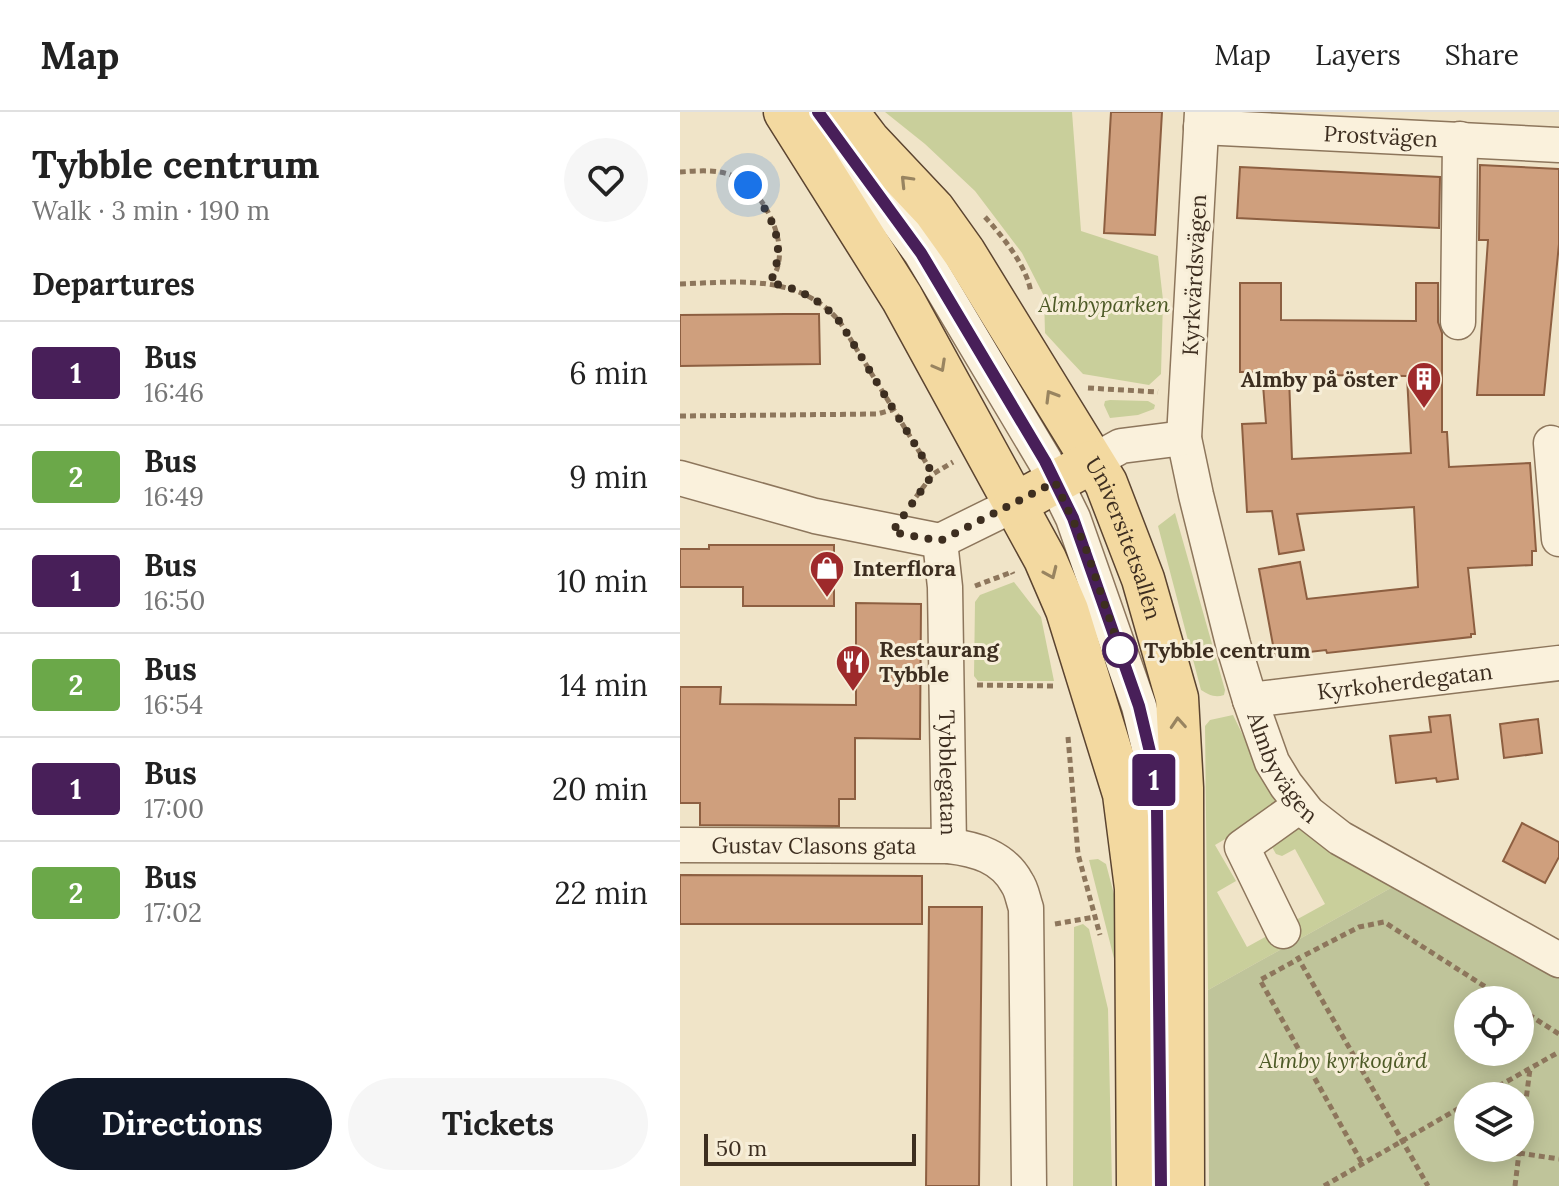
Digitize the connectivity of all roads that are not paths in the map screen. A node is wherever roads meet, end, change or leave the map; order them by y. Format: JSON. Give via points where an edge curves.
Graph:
{"nodes":[{"id":1,"x":785,"y":112,"type":"edge"},
{"id":2,"x":818,"y":112,"type":"edge"},
{"id":3,"x":847,"y":112,"type":"edge"},
{"id":4,"x":1202,"y":120,"type":"edge"},
{"id":5,"x":1460,"y":139,"type":"junction"},
{"id":6,"x":1559,"y":145,"type":"edge"},
{"id":7,"x":1458,"y":322,"type":"dead end"},
{"id":8,"x":1184,"y":438,"type":"junction"},
{"id":9,"x":1551,"y":443,"type":"dead end"},
{"id":10,"x":1092,"y":462,"type":"junction"},
{"id":11,"x":680,"y":478,"type":"edge"},
{"id":12,"x":1055,"y":482,"type":"junction"},
{"id":13,"x":1015,"y":504,"type":"junction"},
{"id":14,"x":1559,"y":539,"type":"edge"},
{"id":15,"x":940,"y":541,"type":"junction"},
{"id":16,"x":1559,"y":663,"type":"edge"},
{"id":17,"x":1250,"y":700,"type":"junction"},
{"id":18,"x":1301,"y":805,"type":"junction"},
{"id":19,"x":680,"y":845,"type":"edge"},
{"id":20,"x":949,"y":846,"type":"junction"},
{"id":21,"x":1291,"y":945,"type":"road end"},
{"id":22,"x":1559,"y":960,"type":"edge"},
{"id":23,"x":1029,"y":1186,"type":"edge"},
{"id":24,"x":1138,"y":1186,"type":"edge"},
{"id":25,"x":1161,"y":1186,"type":"edge"},
{"id":26,"x":1183,"y":1186,"type":"edge"}],
"edges":[{"from":1,"to":13,"type":"main road","one_way":true,"via":[[902,298]]},
{"from":2,"to":12,"type":"street","via":[[921,253]]},
{"from":10,"to":3,"type":"main road","name":"Universitetsallén","one_way":true,"via":[[964,252]]},
{"from":4,"to":5,"type":"street","name":"Prostvägen"},
{"from":4,"to":8,"type":"street","name":"Kyrkvärdsvägen"},
{"from":5,"to":6,"type":"street","name":"Prostvägen"},
{"from":5,"to":7,"type":"street"},
{"from":8,"to":10,"type":"street","via":[[1121,446]]},
{"from":8,"to":17,"type":"street","name":"Almbyvägen"},
{"from":9,"to":14,"type":"street"},
{"from":10,"to":12,"type":"main road"},
{"from":26,"to":10,"type":"main road","name":"Universitetsallén","one_way":true,"via":[[1177,698],[1127,531]]},
{"from":11,"to":15,"type":"street","via":[[777,507]]},
{"from":12,"to":13,"type":"main road"},
{"from":12,"to":25,"type":"street","via":[[1088,554],[1151,756],[1157,807]]},
{"from":13,"to":15,"type":"street"},
{"from":13,"to":24,"type":"main road","one_way":true,"via":[[1067,610],[1124,794],[1136,888]]},
{"from":15,"to":20,"type":"street","name":"Tybblegatan"},
{"from":16,"to":17,"type":"street","name":"Kyrkoherdegatan"},
{"from":17,"to":18,"type":"street","name":"Almbyvägen","via":[[1272,762]]},
{"from":18,"to":21,"type":"street","via":[[1242,847]]},
{"from":18,"to":22,"type":"street","name":"Almbyvägen","via":[[1340,838]]},
{"from":19,"to":20,"type":"street","name":"Gustav Clasons gata"},
{"from":20,"to":23,"type":"street","name":"Tybblegatan","via":[[975,848],[997,861],[1017,882],[1026,908]]}]}
